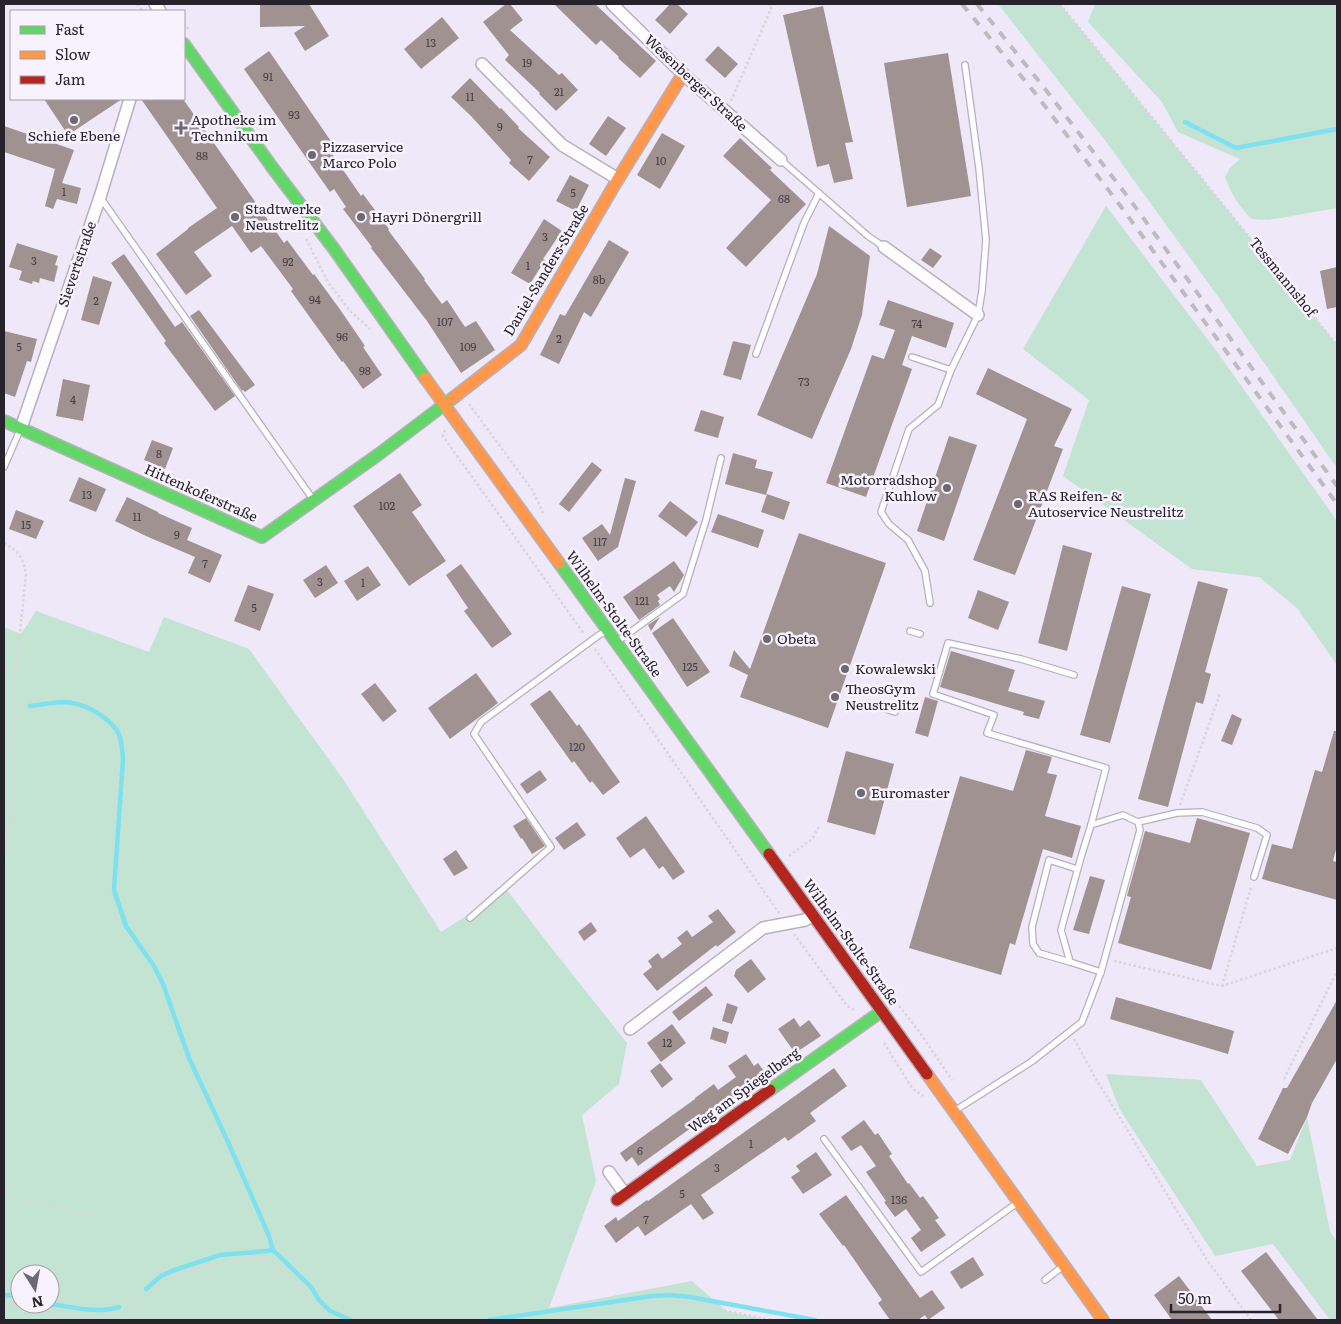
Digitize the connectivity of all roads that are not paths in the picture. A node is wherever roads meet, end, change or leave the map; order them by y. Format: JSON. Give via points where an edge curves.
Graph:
{"nodes":[{"id":1,"x":612,"y":4,"type":"edge"},
{"id":2,"x":185,"y":45,"type":"edge"},
{"id":3,"x":482,"y":64,"type":"dead end"},
{"id":4,"x":965,"y":65,"type":"dead end"},
{"id":5,"x":683,"y":74,"type":"junction"},
{"id":6,"x":130,"y":100,"type":"edge"},
{"id":7,"x":781,"y":160,"type":"joint"},
{"id":8,"x":618,"y":180,"type":"junction"},
{"id":9,"x":819,"y":193,"type":"junction"},
{"id":10,"x":100,"y":197,"type":"junction"},
{"id":11,"x":884,"y":247,"type":"joint"},
{"id":12,"x":978,"y":315,"type":"junction"},
{"id":13,"x":756,"y":354,"type":"dead end"},
{"id":14,"x":912,"y":356,"type":"dead end"},
{"id":15,"x":951,"y":370,"type":"junction"},
{"id":16,"x":444,"y":404,"type":"junction"},
{"id":17,"x":4,"y":420,"type":"edge"},
{"id":18,"x":21,"y":428,"type":"junction"},
{"id":19,"x":721,"y":458,"type":"dead end"},
{"id":20,"x":4,"y":467,"type":"edge"},
{"id":21,"x":313,"y":500,"type":"junction"},
{"id":22,"x":930,"y":603,"type":"dead end"},
{"id":23,"x":607,"y":631,"type":"junction"},
{"id":24,"x":910,"y":631,"type":"dead end"},
{"id":25,"x":920,"y":634,"type":"dead end"},
{"id":26,"x":616,"y":643,"type":"junction"},
{"id":27,"x":896,"y":668,"type":"dead end"},
{"id":28,"x":907,"y":672,"type":"dead end"},
{"id":29,"x":1074,"y":674,"type":"dead end"},
{"id":30,"x":883,"y":708,"type":"dead end"},
{"id":31,"x":895,"y":712,"type":"dead end"},
{"id":32,"x":1138,"y":822,"type":"junction"},
{"id":33,"x":1092,"y":825,"type":"junction"},
{"id":34,"x":1077,"y":869,"type":"junction"},
{"id":35,"x":1254,"y":877,"type":"road end"},
{"id":36,"x":813,"y":915,"type":"junction"},
{"id":37,"x":470,"y":918,"type":"dead end"},
{"id":38,"x":1070,"y":962,"type":"junction"},
{"id":39,"x":1101,"y":972,"type":"junction"},
{"id":40,"x":882,"y":1011,"type":"junction"},
{"id":41,"x":630,"y":1029,"type":"dead end"},
{"id":42,"x":954,"y":1112,"type":"junction"},
{"id":43,"x":824,"y":1138,"type":"dead end"},
{"id":44,"x":609,"y":1172,"type":"dead end"},
{"id":45,"x":1018,"y":1202,"type":"junction"},
{"id":46,"x":1064,"y":1266,"type":"junction"},
{"id":47,"x":1045,"y":1280,"type":"dead end"},
{"id":48,"x":1103,"y":1320,"type":"edge"}],
"edges":[{"from":1,"to":5,"type":"street","name":"Wesenberger Straße"},
{"from":2,"to":16,"type":"street","name":"Wilhelm-Stolte-Straße"},
{"from":3,"to":8,"type":"street","via":[[562,146]]},
{"from":4,"to":12,"type":"lane","via":[[986,240]]},
{"from":5,"to":7,"type":"street","name":"Wesenberger Straße"},
{"from":5,"to":8,"type":"street","name":"Daniel-Sanders-Straße"},
{"from":6,"to":10,"type":"street","name":"Sievertstraße"},
{"from":7,"to":9,"type":"lane"},
{"from":8,"to":16,"type":"street","name":"Daniel-Sanders-Straße","via":[[521,344]]},
{"from":9,"to":11,"type":"lane"},
{"from":9,"to":13,"type":"lane","via":[[804,224]]},
{"from":10,"to":18,"type":"street","name":"Sievertstraße"},
{"from":10,"to":21,"type":"lane"},
{"from":11,"to":12,"type":"street"},
{"from":12,"to":15,"type":"lane"},
{"from":14,"to":15,"type":"lane"},
{"from":15,"to":22,"type":"lane","via":[[938,405],[909,429],[881,512],[889,524],[908,540],[925,571]]},
{"from":16,"to":21,"type":"street","name":"Hittenkoferstraße"},
{"from":16,"to":23,"type":"street","name":"Wilhelm-Stolte-Straße"},
{"from":17,"to":18,"type":"street","name":"Hittenkoferstraße"},
{"from":18,"to":20,"type":"lane"},
{"from":18,"to":21,"type":"street","name":"Hittenkoferstraße","via":[[262,537]]},
{"from":19,"to":26,"type":"lane","via":[[683,594]]},
{"from":23,"to":26,"type":"street","name":"Wilhelm-Stolte-Straße"},
{"from":23,"to":37,"type":"lane","via":[[481,722],[474,734],[551,847]]},
{"from":24,"to":25,"type":"lane"},
{"from":26,"to":36,"type":"street","name":"Wilhelm-Stolte-Straße"},
{"from":27,"to":28,"type":"lane"},
{"from":29,"to":33,"type":"lane","via":[[948,643],[933,694],[994,715],[987,733],[1106,768]]},
{"from":30,"to":31,"type":"lane"},
{"from":32,"to":33,"type":"lane","via":[[1123,815]]},
{"from":32,"to":35,"type":"lane","via":[[1177,813],[1202,812],[1257,828],[1267,835]]},
{"from":32,"to":39,"type":"lane","via":[[1140,830]]},
{"from":33,"to":34,"type":"lane"},
{"from":34,"to":38,"type":"lane","via":[[1061,930]]},
{"from":34,"to":38,"type":"lane","via":[[1049,860],[1032,928],[1033,944],[1039,953]]},
{"from":36,"to":40,"type":"street","name":"Wilhelm-Stolte-Straße"},
{"from":36,"to":41,"type":"street","via":[[805,920],[763,928]]},
{"from":38,"to":39,"type":"lane"},
{"from":39,"to":42,"type":"lane","via":[[1082,1022],[1031,1062]]},
{"from":40,"to":42,"type":"street","name":"Wilhelm-Stolte-Straße"},
{"from":40,"to":44,"type":"street","name":"Weg am Spiegelberg","via":[[621,1197]]},
{"from":42,"to":45,"type":"street","name":"Wilhelm-Stolte-Straße"},
{"from":43,"to":45,"type":"lane","via":[[921,1272]]},
{"from":45,"to":46,"type":"street","name":"Wilhelm-Stolte-Straße"},
{"from":46,"to":47,"type":"lane"},
{"from":46,"to":48,"type":"street","name":"Wilhelm-Stolte-Straße"}]}
